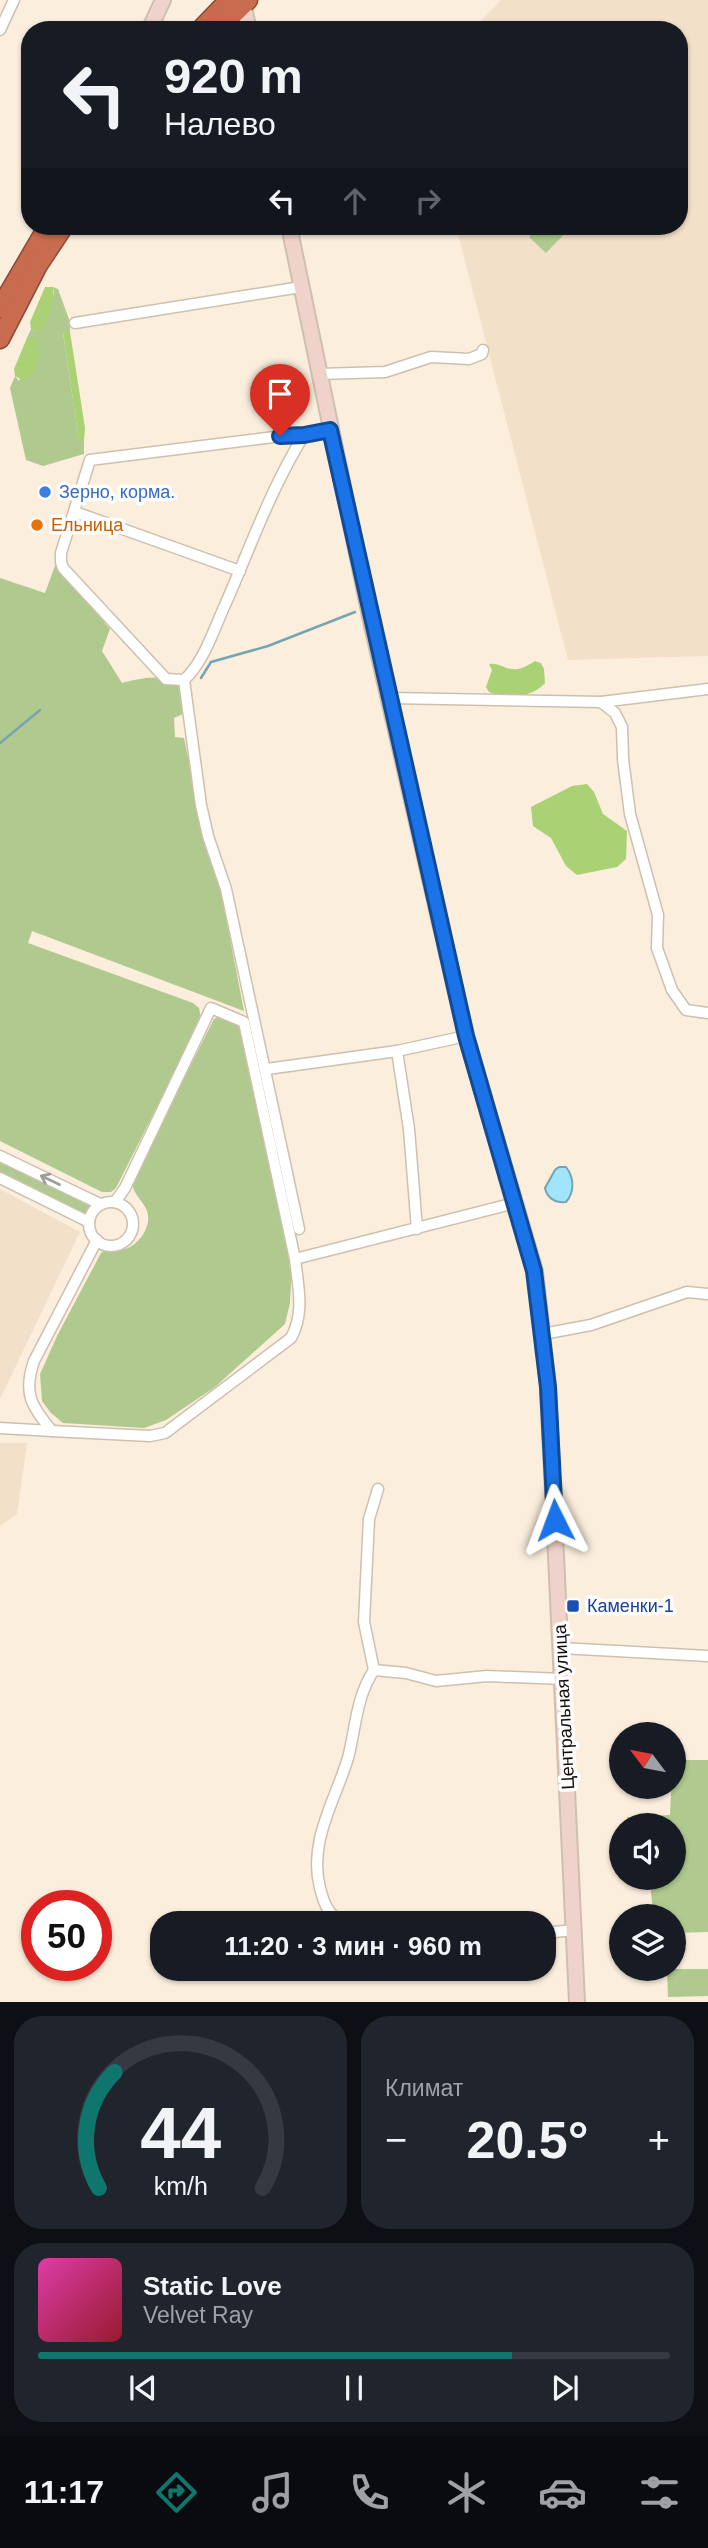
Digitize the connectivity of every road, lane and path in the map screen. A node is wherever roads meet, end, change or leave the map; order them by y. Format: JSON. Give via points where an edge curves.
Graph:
{"nodes":[{"id":1,"x":14,"y":0,"type":"edge"},
{"id":2,"x":163,"y":0,"type":"edge"},
{"id":3,"x":240,"y":1,"type":"edge"},
{"id":4,"x":153,"y":21,"type":"edge"},
{"id":5,"x":212,"y":21,"type":"edge"},
{"id":6,"x":225,"y":21,"type":"edge"},
{"id":7,"x":246,"y":21,"type":"edge"},
{"id":8,"x":0,"y":30,"type":"edge"},
{"id":9,"x":43,"y":235,"type":"edge"},
{"id":10,"x":58,"y":235,"type":"edge"},
{"id":11,"x":291,"y":235,"type":"edge"},
{"id":12,"x":301,"y":287,"type":"junction"},
{"id":13,"x":0,"y":308,"type":"edge"},
{"id":14,"x":75,"y":323,"type":"dead end"},
{"id":15,"x":0,"y":339,"type":"edge"},
{"id":16,"x":483,"y":350,"type":"dead end"},
{"id":17,"x":319,"y":374,"type":"junction"},
{"id":18,"x":330,"y":430,"type":"junction"},
{"id":19,"x":304,"y":435,"type":"junction"},
{"id":20,"x":75,"y":512,"type":"junction"},
{"id":21,"x":240,"y":571,"type":"junction"},
{"id":22,"x":184,"y":680,"type":"junction"},
{"id":23,"x":708,"y":689,"type":"edge"},
{"id":24,"x":390,"y":698,"type":"junction"},
{"id":25,"x":601,"y":702,"type":"junction"},
{"id":26,"x":708,"y":1013,"type":"edge"},
{"id":27,"x":466,"y":1036,"type":"junction"},
{"id":28,"x":397,"y":1051,"type":"junction"},
{"id":29,"x":267,"y":1069,"type":"junction"},
{"id":30,"x":0,"y":1156,"type":"edge"},
{"id":31,"x":0,"y":1178,"type":"edge"},
{"id":32,"x":115,"y":1202,"type":"junction"},
{"id":33,"x":515,"y":1203,"type":"junction"},
{"id":34,"x":100,"y":1204,"type":"junction"},
{"id":35,"x":89,"y":1222,"type":"junction"},
{"id":36,"x":417,"y":1229,"type":"junction"},
{"id":37,"x":299,"y":1230,"type":"dead end"},
{"id":38,"x":97,"y":1240,"type":"junction"},
{"id":39,"x":295,"y":1259,"type":"junction"},
{"id":40,"x":708,"y":1294,"type":"edge"},
{"id":41,"x":543,"y":1334,"type":"junction"},
{"id":42,"x":0,"y":1428,"type":"edge"},
{"id":43,"x":52,"y":1431,"type":"junction"},
{"id":44,"x":378,"y":1489,"type":"dead end"},
{"id":45,"x":561,"y":1647,"type":"junction"},
{"id":46,"x":708,"y":1656,"type":"edge"},
{"id":47,"x":374,"y":1670,"type":"junction"},
{"id":48,"x":563,"y":1679,"type":"junction"},
{"id":49,"x":329,"y":1911,"type":"edge"},
{"id":50,"x":574,"y":1930,"type":"junction"},
{"id":51,"x":556,"y":1932,"type":"edge"},
{"id":52,"x":577,"y":2002,"type":"edge"}],
"edges":[{"from":1,"to":8,"type":"street"},
{"from":2,"to":4,"type":"main road"},
{"from":3,"to":5,"type":"highway"},
{"from":3,"to":6,"type":"highway"},
{"from":3,"to":7,"type":"main road"},
{"from":9,"to":13,"type":"highway"},
{"from":10,"to":15,"type":"highway"},
{"from":11,"to":12,"type":"main road","name":"Центральная улица"},
{"from":12,"to":14,"type":"street"},
{"from":12,"to":17,"type":"main road","name":"Центральная улица"},
{"from":16,"to":17,"type":"street","via":[[469,359],[431,357],[385,372]]},
{"from":17,"to":18,"type":"main road","name":"Центральная улица"},
{"from":18,"to":19,"type":"street"},
{"from":18,"to":24,"type":"main road","name":"Центральная улица"},
{"from":19,"to":20,"type":"street","via":[[90,460]]},
{"from":19,"to":21,"type":"street","via":[[286,463]]},
{"from":20,"to":21,"type":"street"},
{"from":20,"to":22,"type":"street","via":[[61,553],[63,568],[166,679]]},
{"from":21,"to":22,"type":"street","via":[[195,668]]},
{"from":22,"to":29,"type":"street","via":[[201,805],[226,889]]},
{"from":23,"to":25,"type":"street"},
{"from":24,"to":25,"type":"street"},
{"from":24,"to":27,"type":"main road","name":"Центральная улица"},
{"from":25,"to":26,"type":"street","via":[[615,713],[622,727],[630,814],[658,915],[657,948],[672,990],[686,1010]]},
{"from":27,"to":28,"type":"street"},
{"from":27,"to":33,"type":"main road","name":"Центральная улица"},
{"from":28,"to":29,"type":"street"},
{"from":28,"to":36,"type":"street"},
{"from":29,"to":37,"type":"street"},
{"from":34,"to":30,"type":"street","one_way":true},
{"from":31,"to":35,"type":"street"},
{"from":32,"to":34,"type":"street"},
{"from":32,"to":38,"type":"street","via":[[131,1215],[132,1230],[117,1245]]},
{"from":32,"to":39,"type":"street","via":[[211,1008],[244,1022]]},
{"from":33,"to":36,"type":"street"},
{"from":33,"to":41,"type":"main road","name":"Центральная улица","via":[[534,1271]]},
{"from":34,"to":35,"type":"street"},
{"from":35,"to":38,"type":"street"},
{"from":36,"to":39,"type":"street"},
{"from":38,"to":43,"type":"street","via":[[29,1376],[34,1409]]},
{"from":39,"to":43,"type":"street","via":[[300,1311],[291,1338],[165,1433]]},
{"from":40,"to":41,"type":"street","via":[[687,1293],[591,1325]]},
{"from":41,"to":45,"type":"main road","name":"Центральная улица"},
{"from":42,"to":43,"type":"street"},
{"from":44,"to":47,"type":"street","via":[[369,1519],[364,1622]]},
{"from":45,"to":46,"type":"street"},
{"from":45,"to":48,"type":"main road","name":"Центральная улица"},
{"from":47,"to":48,"type":"street","via":[[436,1681],[487,1676]]},
{"from":47,"to":49,"type":"street","via":[[358,1703],[346,1762],[318,1841],[316,1871]]},
{"from":48,"to":50,"type":"main road","name":"Центральная улица"},
{"from":50,"to":51,"type":"street"},
{"from":50,"to":52,"type":"main road","name":"Центральная улица"}]}
